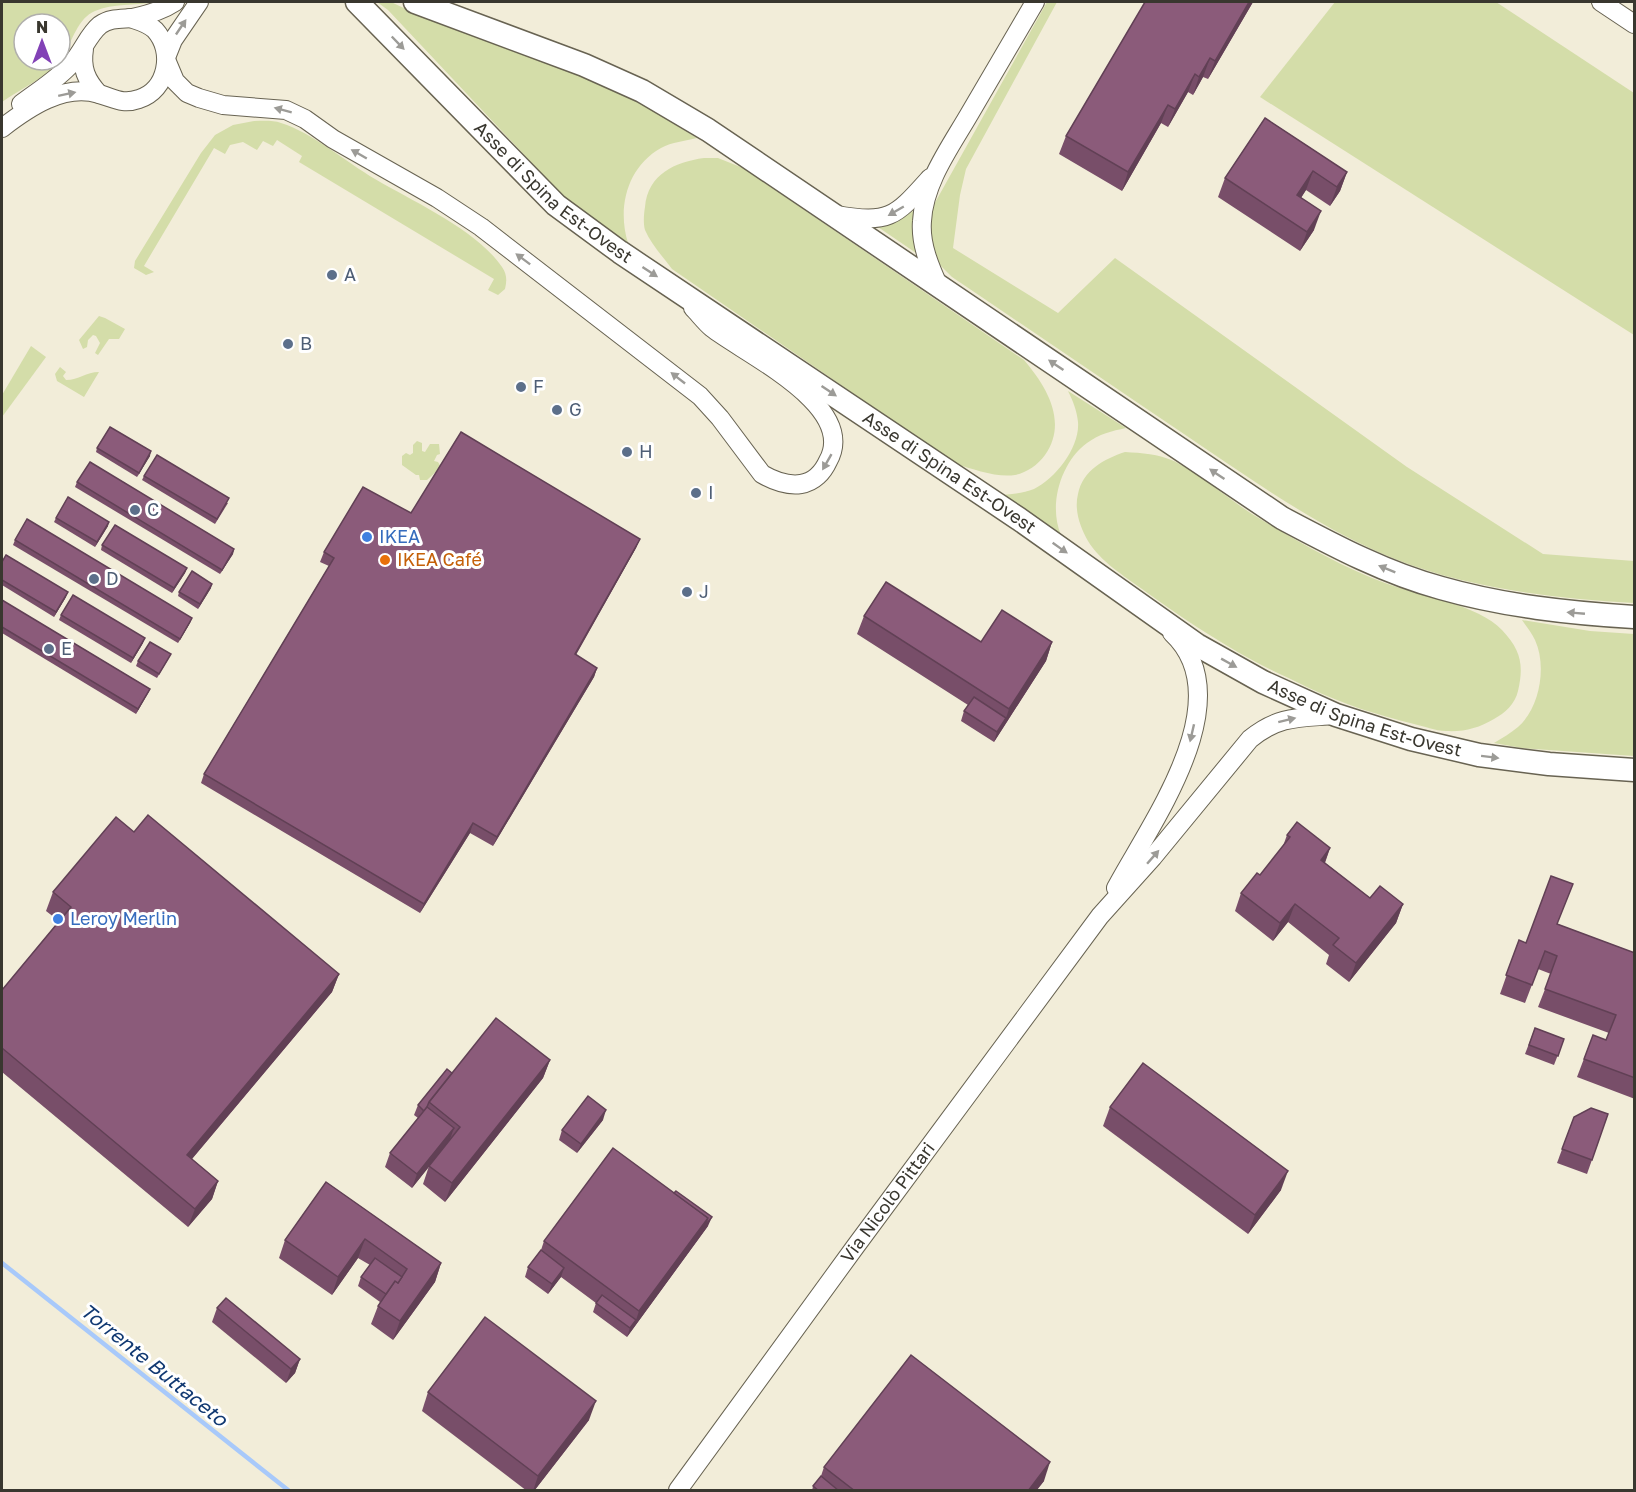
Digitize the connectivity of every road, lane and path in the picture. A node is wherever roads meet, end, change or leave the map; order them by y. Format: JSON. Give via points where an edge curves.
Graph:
{"nodes":[{"id":1,"x":176,"y":2,"type":"edge"},
{"id":2,"x":199,"y":2,"type":"edge"},
{"id":3,"x":357,"y":2,"type":"edge"},
{"id":4,"x":415,"y":2,"type":"edge"},
{"id":5,"x":1035,"y":2,"type":"edge"},
{"id":6,"x":1601,"y":2,"type":"edge"},
{"id":7,"x":130,"y":18,"type":"junction"},
{"id":8,"x":1635,"y":24,"type":"edge"},
{"id":9,"x":84,"y":49,"type":"junction"},
{"id":10,"x":167,"y":58,"type":"junction"},
{"id":11,"x":99,"y":94,"type":"junction"},
{"id":12,"x":2,"y":121,"type":"edge"},
{"id":13,"x":2,"y":128,"type":"edge"},
{"id":14,"x":938,"y":170,"type":"junction"},
{"id":15,"x":831,"y":214,"type":"junction"},
{"id":16,"x":939,"y":287,"type":"junction"},
{"id":17,"x":676,"y":289,"type":"junction"},
{"id":18,"x":1146,"y":610,"type":"junction"},
{"id":19,"x":1635,"y":617,"type":"edge"},
{"id":20,"x":1336,"y":716,"type":"junction"},
{"id":21,"x":1635,"y":770,"type":"edge"},
{"id":22,"x":1100,"y":916,"type":"junction"},
{"id":23,"x":678,"y":1491,"type":"edge"}],
"edges":[{"from":1,"to":7,"type":"street"},
{"from":10,"to":2,"type":"street","one_way":true,"via":[[173,40]]},
{"from":3,"to":17,"type":"main road","name":"Asse di Spina Est-Ovest","one_way":true,"via":[[556,205]]},
{"from":4,"to":15,"type":"main road","via":[[584,65],[642,91],[708,130]]},
{"from":5,"to":14,"type":"street"},
{"from":6,"to":8,"type":"street"},
{"from":7,"to":9,"type":"street","via":[[115,18],[101,25],[90,35]]},
{"from":7,"to":10,"type":"street","via":[[155,30],[163,41]]},
{"from":9,"to":11,"type":"street","via":[[84,73]]},
{"from":9,"to":12,"type":"street","via":[[59,76]]},
{"from":10,"to":11,"type":"street","via":[[159,84],[141,98],[114,101]]},
{"from":17,"to":10,"type":"street","one_way":true,"via":[[711,327],[778,371],[817,405],[831,425],[833,451],[814,479],[802,484],[784,483],[762,474],[700,396],[446,204],[286,110],[223,105],[186,93],[175,81]]},
{"from":13,"to":11,"type":"street","one_way":true,"via":[[53,97],[82,91]]},
{"from":14,"to":15,"type":"street","one_way":true,"via":[[894,214],[864,219]]},
{"from":14,"to":16,"type":"street","via":[[922,223],[929,265]]},
{"from":15,"to":16,"type":"main road"},
{"from":19,"to":16,"type":"main road","one_way":true,"via":[[1494,601],[1439,588],[1339,548],[1282,518]]},
{"from":17,"to":18,"type":"main road","name":"Asse di Spina Est-Ovest","one_way":true,"via":[[1019,519]]},
{"from":18,"to":20,"type":"main road","name":"Asse di Spina Est-Ovest","one_way":true,"via":[[1197,645],[1263,682]]},
{"from":18,"to":22,"type":"street","one_way":true,"via":[[1175,636],[1193,661],[1198,700],[1185,759],[1172,791]]},
{"from":20,"to":21,"type":"main road","name":"Asse di Spina Est-Ovest","one_way":true,"via":[[1479,755]]},
{"from":22,"to":20,"type":"street","one_way":true,"via":[[1263,728],[1287,718]]},
{"from":22,"to":23,"type":"street","name":"Via Nicolò Pittari"}]}
